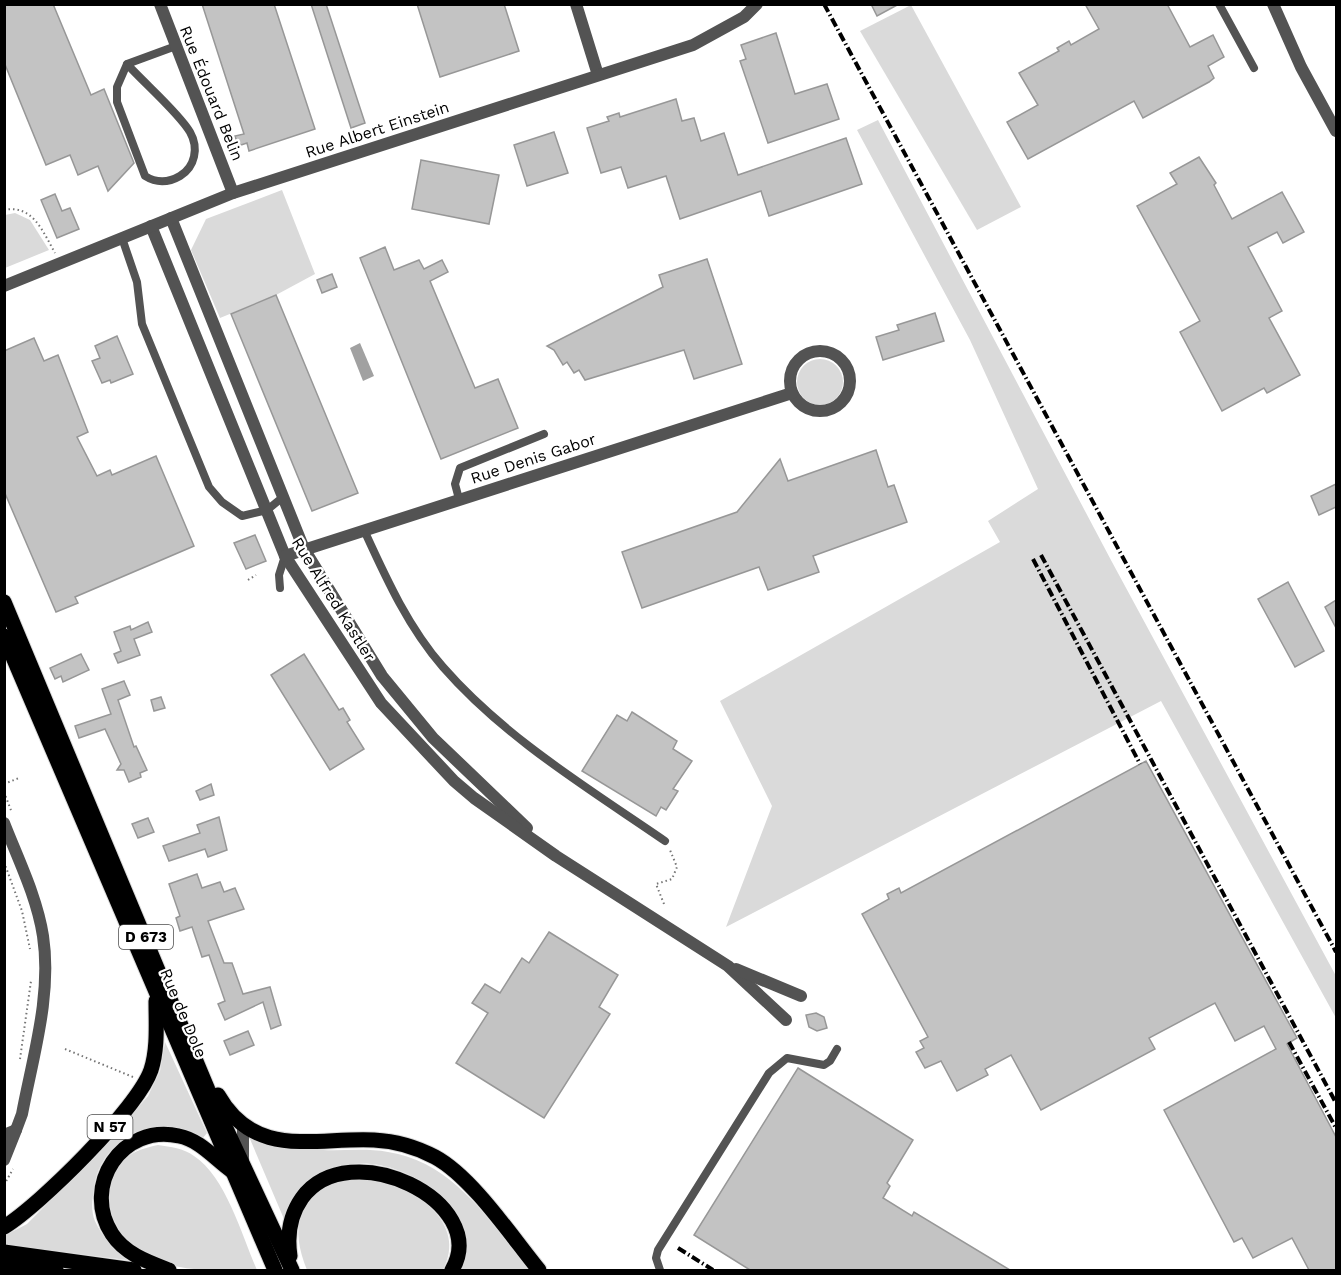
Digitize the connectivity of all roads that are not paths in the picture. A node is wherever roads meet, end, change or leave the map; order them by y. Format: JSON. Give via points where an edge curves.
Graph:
{"nodes":[{"id":1,"x":160,"y":4,"type":"edge"},
{"id":2,"x":576,"y":4,"type":"edge"},
{"id":3,"x":757,"y":4,"type":"edge"},
{"id":4,"x":1220,"y":4,"type":"edge"},
{"id":5,"x":1272,"y":4,"type":"edge"},
{"id":6,"x":176,"y":46,"type":"junction"},
{"id":7,"x":127,"y":64,"type":"junction"},
{"id":8,"x":1254,"y":68,"type":"dead end"},
{"id":9,"x":598,"y":75,"type":"junction"},
{"id":10,"x":1336,"y":130,"type":"edge"},
{"id":11,"x":233,"y":193,"type":"junction"},
{"id":12,"x":171,"y":218,"type":"junction"},
{"id":13,"x":151,"y":226,"type":"junction"},
{"id":14,"x":122,"y":238,"type":"junction"},
{"id":15,"x":4,"y":286,"type":"edge"},
{"id":16,"x":792,"y":393,"type":"junction"},
{"id":17,"x":544,"y":434,"type":"dead end"},
{"id":18,"x":283,"y":497,"type":"junction"},
{"id":19,"x":459,"y":498,"type":"junction"},
{"id":20,"x":267,"y":510,"type":"junction"},
{"id":21,"x":364,"y":530,"type":"junction"},
{"id":22,"x":304,"y":549,"type":"junction"},
{"id":23,"x":285,"y":556,"type":"junction"},
{"id":24,"x":280,"y":588,"type":"dead end"},
{"id":25,"x":4,"y":602,"type":"edge"},
{"id":26,"x":4,"y":636,"type":"edge"},
{"id":27,"x":4,"y":823,"type":"edge"},
{"id":28,"x":665,"y":841,"type":"road end"},
{"id":29,"x":556,"y":856,"type":"junction"},
{"id":30,"x":728,"y":966,"type":"junction"},
{"id":31,"x":156,"y":995,"type":"junction"},
{"id":32,"x":801,"y":996,"type":"dead end"},
{"id":33,"x":786,"y":1020,"type":"dead end"},
{"id":34,"x":188,"y":1037,"type":"junction"},
{"id":35,"x":837,"y":1049,"type":"dead end"},
{"id":36,"x":243,"y":1124,"type":"junction"},
{"id":37,"x":10,"y":1133,"type":"edge"},
{"id":38,"x":4,"y":1160,"type":"edge"},
{"id":39,"x":238,"y":1167,"type":"junction"},
{"id":40,"x":4,"y":1227,"type":"edge"},
{"id":41,"x":4,"y":1252,"type":"edge"},
{"id":42,"x":4,"y":1263,"type":"edge"},
{"id":43,"x":56,"y":1270,"type":"edge"},
{"id":44,"x":134,"y":1270,"type":"edge"},
{"id":45,"x":169,"y":1270,"type":"edge"},
{"id":46,"x":275,"y":1270,"type":"edge"},
{"id":47,"x":292,"y":1270,"type":"edge"},
{"id":48,"x":452,"y":1270,"type":"edge"},
{"id":49,"x":539,"y":1270,"type":"edge"},
{"id":50,"x":660,"y":1270,"type":"edge"}],
"edges":[{"from":1,"to":6,"type":"street","name":"Rue Édouard Belin"},
{"from":2,"to":9,"type":"street"},
{"from":3,"to":9,"type":"street","name":"Rue Albert Einstein","via":[[744,17],[693,45]]},
{"from":4,"to":8,"type":"lane"},
{"from":5,"to":10,"type":"street"},
{"from":6,"to":7,"type":"lane"},
{"from":6,"to":11,"type":"street","name":"Rue Édouard Belin"},
{"from":7,"to":7,"type":"lane","via":[[117,87],[117,102],[145,176],[161,182],[177,178],[194,160],[190,133]]},
{"from":9,"to":11,"type":"street","name":"Rue Albert Einstein"},
{"from":11,"to":12,"type":"street","name":"Rue Albert Einstein"},
{"from":12,"to":13,"type":"street","name":"Rue Albert Einstein"},
{"from":12,"to":18,"type":"street","name":"Rue Alfred Kastler"},
{"from":13,"to":14,"type":"street","name":"Rue Albert Einstein"},
{"from":13,"to":20,"type":"street","name":"Rue Alfred Kastler"},
{"from":14,"to":15,"type":"street","name":"Rue Albert Einstein"},
{"from":14,"to":20,"type":"lane","via":[[137,282],[141,324],[209,487],[242,516]]},
{"from":16,"to":16,"type":"street","via":[[797,402],[816,412],[836,407],[849,391],[849,370],[835,355],[825,351],[806,354],[793,367]]},
{"from":16,"to":19,"type":"street","name":"Rue Denis Gabor"},
{"from":17,"to":19,"type":"lane","via":[[460,468],[455,484]]},
{"from":18,"to":20,"type":"lane"},
{"from":18,"to":22,"type":"street","name":"Rue Alfred Kastler"},
{"from":19,"to":21,"type":"street","name":"Rue Denis Gabor"},
{"from":20,"to":23,"type":"street","name":"Rue Alfred Kastler"},
{"from":21,"to":22,"type":"street","name":"Rue Denis Gabor"},
{"from":21,"to":28,"type":"lane","via":[[400,607],[442,667],[562,772]]},
{"from":22,"to":23,"type":"street","name":"Rue Denis Gabor"},
{"from":22,"to":29,"type":"street","name":"Rue Alfred Kastler","via":[[382,676],[433,738]]},
{"from":23,"to":24,"type":"lane"},
{"from":23,"to":29,"type":"street","name":"Rue Alfred Kastler","via":[[381,703],[454,781]]},
{"from":25,"to":34,"type":"main road","name":"Rue de Dole","number":"D 673"},
{"from":26,"to":31,"type":"main road","name":"Rue de Dole","number":"D 673"},
{"from":27,"to":37,"type":"street","via":[[37,911],[46,979],[22,1114]]},
{"from":29,"to":30,"type":"street","name":"Rue Alfred Kastler"},
{"from":30,"to":32,"type":"street","name":"Rue Alfred Kastler"},
{"from":30,"to":33,"type":"street","name":"Rue Alfred Kastler"},
{"from":31,"to":39,"type":"main road","name":"Rue de Dole","number":"D 673"},
{"from":31,"to":40,"type":"main road","number":"N 57","via":[[155,1052],[145,1085],[36,1205]]},
{"from":34,"to":36,"type":"main road","via":[[219,1098]]},
{"from":34,"to":39,"type":"main road","name":"Rue de Dole","number":"D 673"},
{"from":35,"to":50,"type":"lane","via":[[824,1065],[787,1058],[770,1073],[658,1250]]},
{"from":36,"to":39,"type":"street","name":"Rue de Dole"},
{"from":36,"to":49,"type":"main road","via":[[284,1142],[385,1141],[434,1156],[464,1178]]},
{"from":37,"to":38,"type":"street"},
{"from":39,"to":45,"type":"main road","via":[[178,1135],[146,1137],[123,1148],[113,1160],[101,1189],[105,1221],[136,1257]]},
{"from":39,"to":46,"type":"main road","name":"Rue de Dole","number":"D 673"},
{"from":39,"to":47,"type":"main road","name":"Rue de Dole","number":"D 673"},
{"from":41,"to":44,"type":"main road"},
{"from":42,"to":43,"type":"main road"},
{"from":47,"to":48,"type":"main road","via":[[289,1233],[298,1203],[316,1183],[348,1171],[389,1176],[415,1186],[435,1200],[455,1232],[457,1255]]}]}
